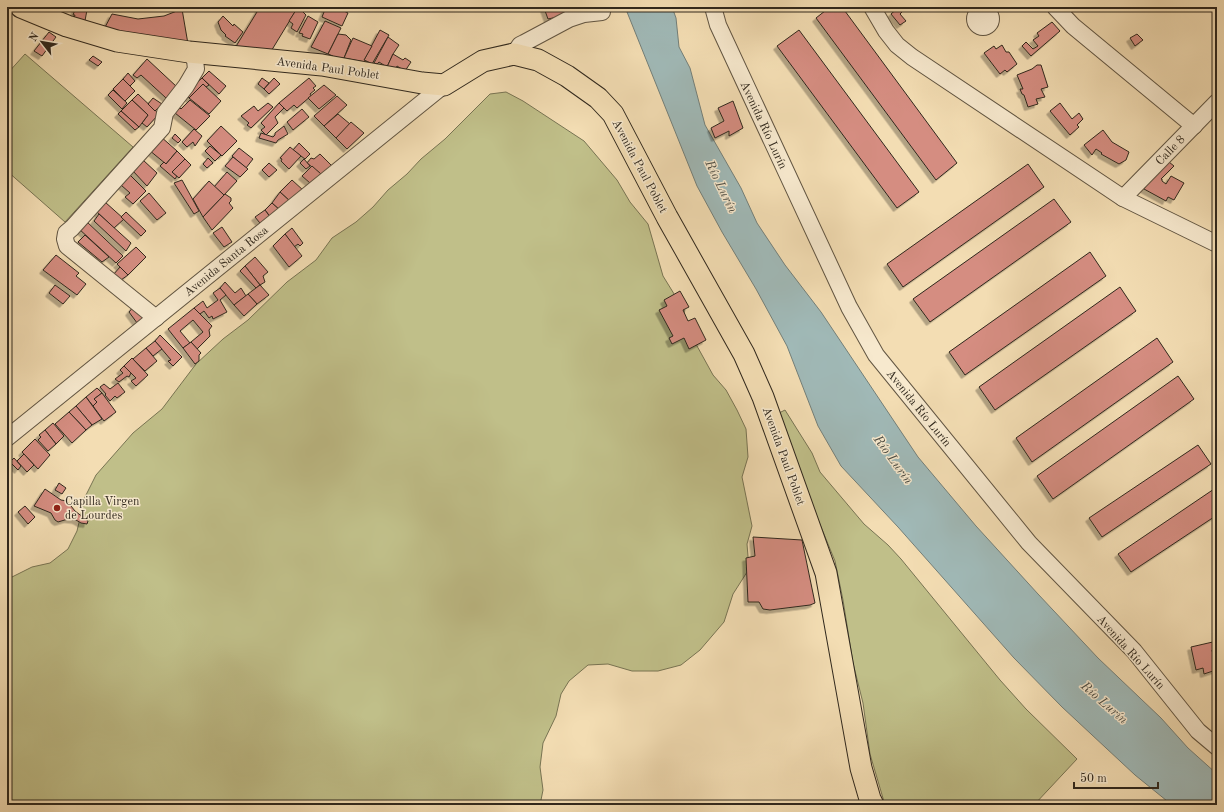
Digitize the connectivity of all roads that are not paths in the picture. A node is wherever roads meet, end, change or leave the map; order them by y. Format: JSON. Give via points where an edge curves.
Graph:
{"nodes":[{"id":1,"x":21,"y":7,"type":"edge"},
{"id":2,"x":713,"y":7,"type":"edge"},
{"id":3,"x":872,"y":7,"type":"edge"},
{"id":4,"x":1055,"y":7,"type":"edge"},
{"id":5,"x":602,"y":12,"type":"dead end"},
{"id":6,"x":189,"y":52,"type":"junction"},
{"id":7,"x":514,"y":54,"type":"junction"},
{"id":8,"x":444,"y":85,"type":"junction"},
{"id":9,"x":1217,"y":102,"type":"edge"},
{"id":10,"x":1194,"y":126,"type":"junction"},
{"id":11,"x":1123,"y":198,"type":"junction"},
{"id":12,"x":1217,"y":244,"type":"edge"},
{"id":13,"x":156,"y":318,"type":"junction"},
{"id":14,"x":7,"y":438,"type":"edge"},
{"id":15,"x":1217,"y":747,"type":"edge"},
{"id":16,"x":873,"y":805,"type":"edge"}],
"edges":[{"from":1,"to":6,"type":"main road","name":"Avenida Paul Poblet","via":[[66,26],[117,41]]},
{"from":2,"to":15,"type":"street","name":"Avenida Río Lurín","via":[[718,25],[849,307],[876,355],[1029,543],[1134,651],[1198,731]]},
{"from":3,"to":11,"type":"street","via":[[897,45],[912,57]]},
{"from":4,"to":10,"type":"street","via":[[1073,26]]},
{"from":5,"to":7,"type":"street","via":[[569,19],[520,45]]},
{"from":6,"to":8,"type":"main road","name":"Avenida Paul Poblet","via":[[322,65]]},
{"from":6,"to":13,"type":"street","via":[[195,60],[196,69],[165,113],[162,128],[66,232],[65,239],[67,246]]},
{"from":7,"to":8,"type":"main road","name":"Avenida Paul Poblet","via":[[483,61]]},
{"from":7,"to":16,"type":"main road","name":"Avenida Paul Poblet","via":[[538,60],[567,76],[598,98],[613,114],[744,354],[763,397],[826,573],[861,768]]},
{"from":8,"to":13,"type":"street","name":"Avenida Santa Rosa"},
{"from":9,"to":10,"type":"street","name":"Calle 8"},
{"from":10,"to":11,"type":"street","name":"Calle 8"},
{"from":11,"to":12,"type":"street"},
{"from":13,"to":14,"type":"street","name":"Avenida Santa Rosa"}]}
